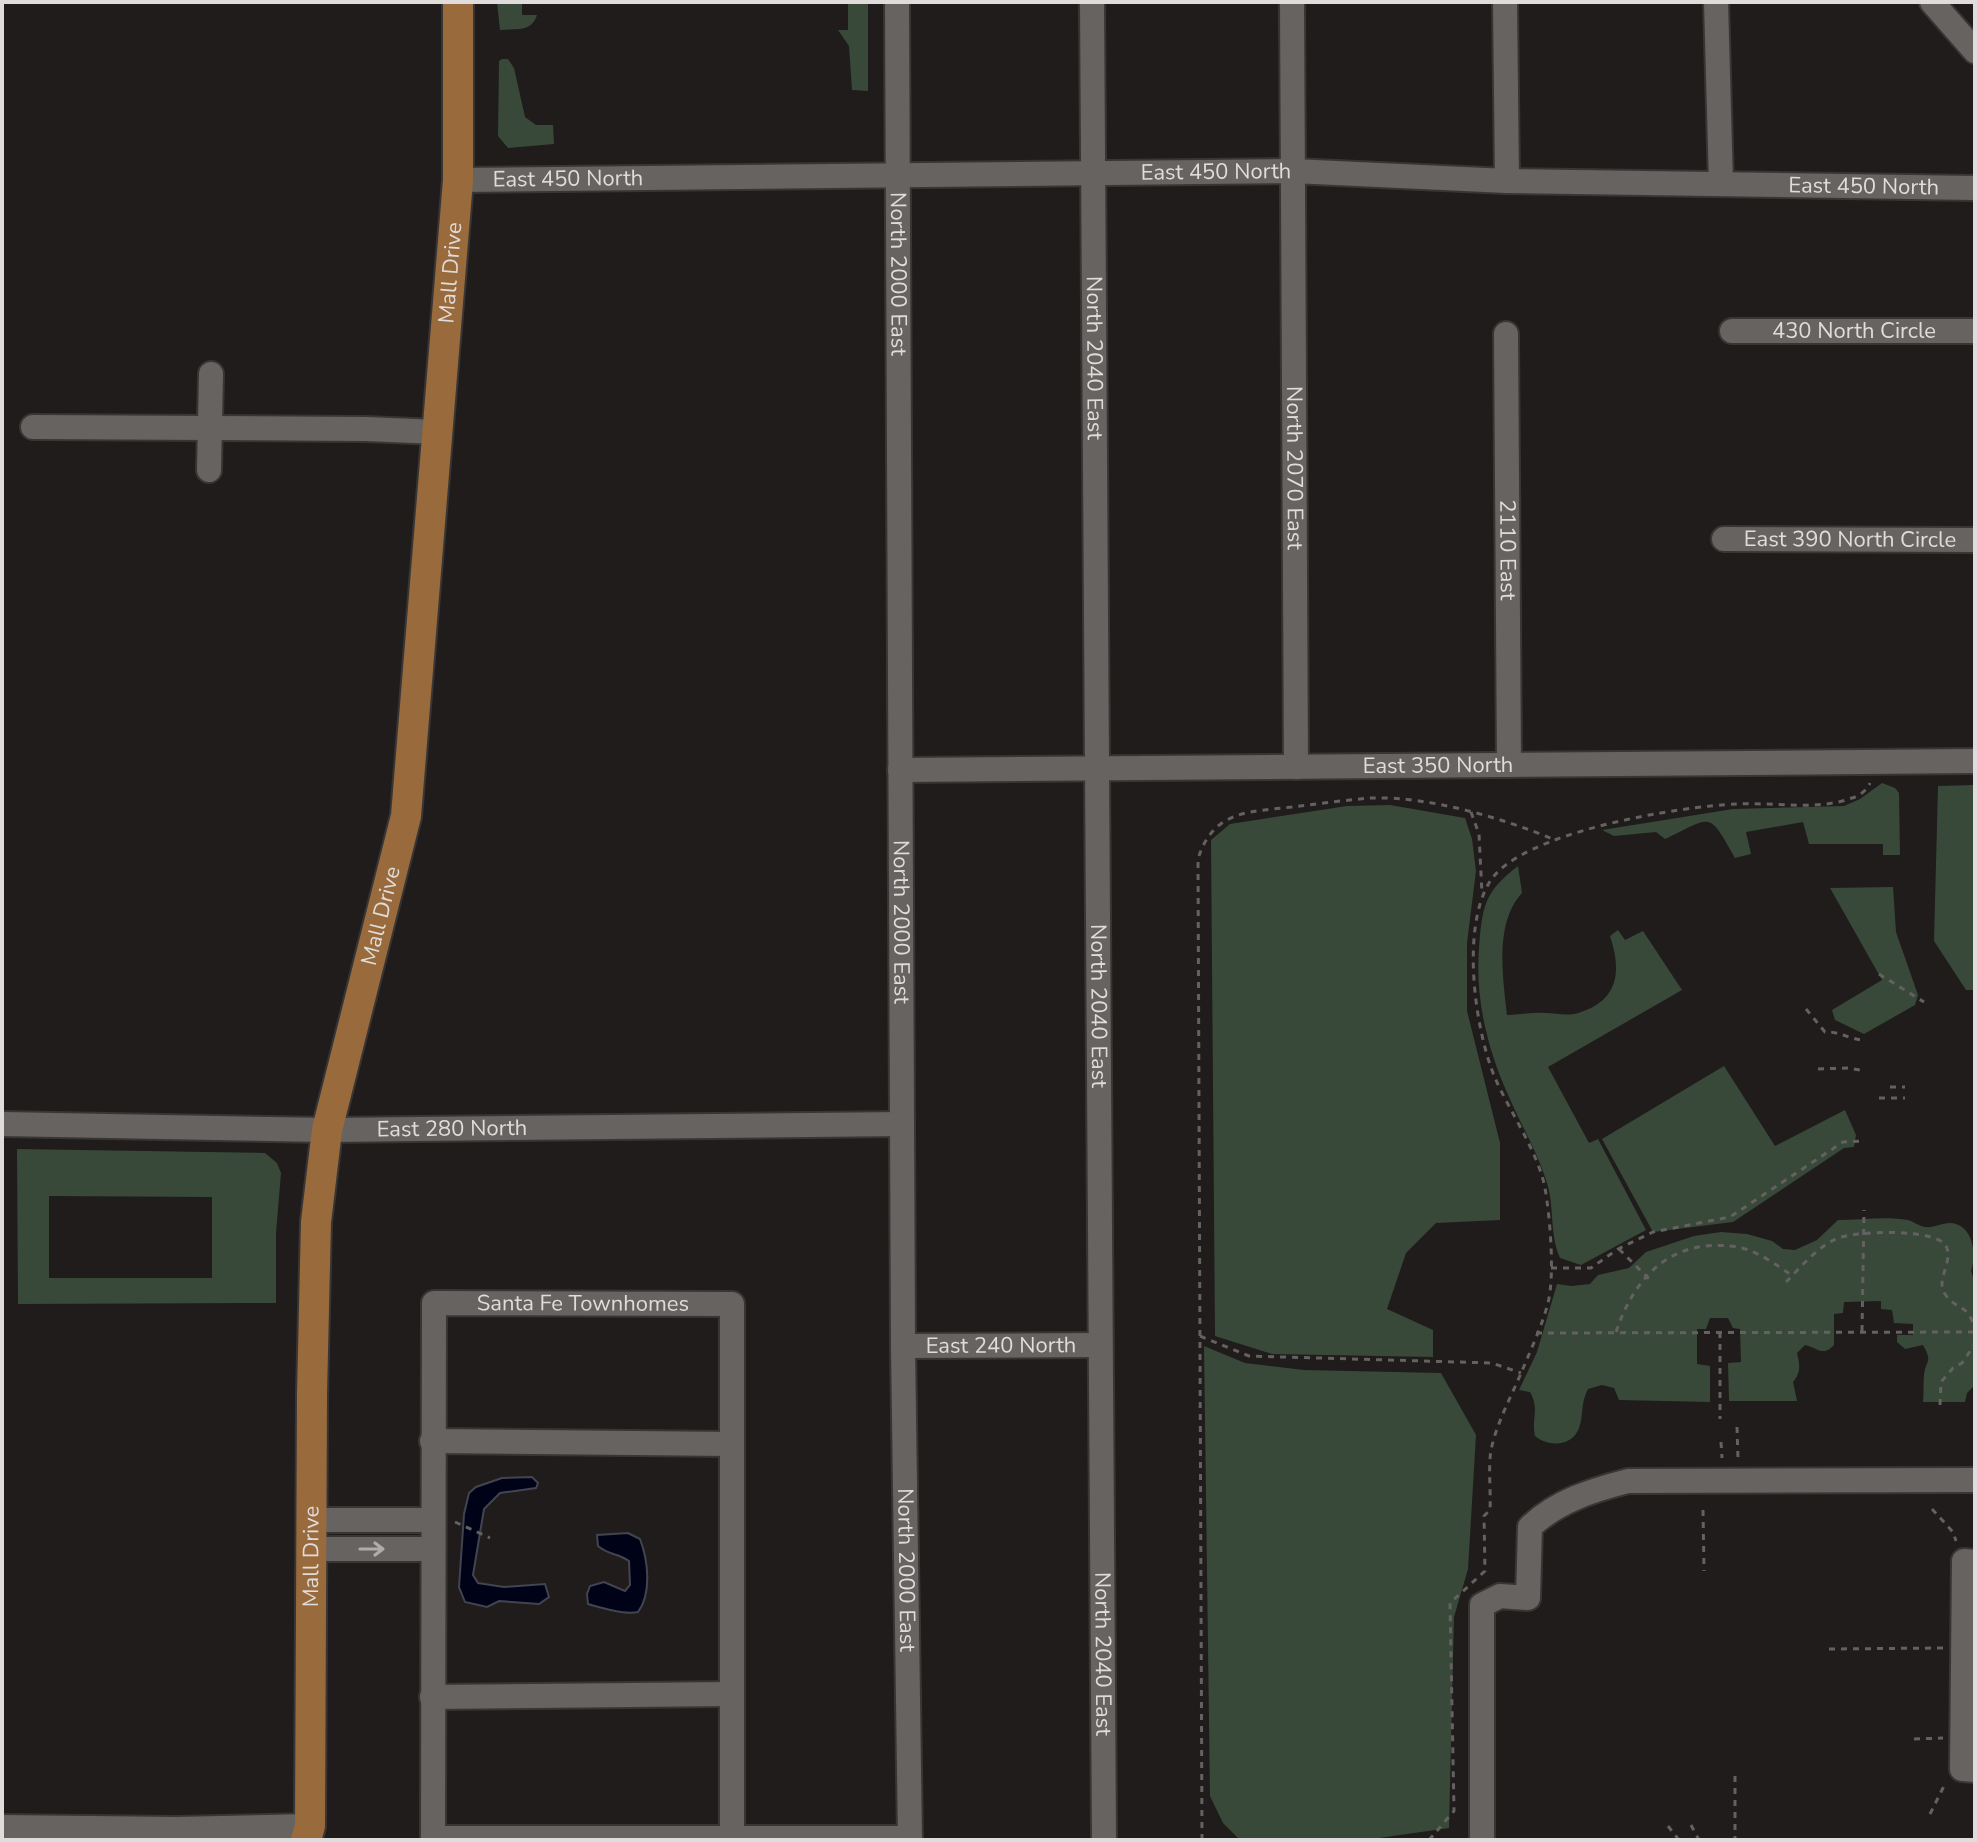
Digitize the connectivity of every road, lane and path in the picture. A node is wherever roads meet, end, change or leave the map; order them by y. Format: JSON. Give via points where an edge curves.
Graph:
{"nodes":[{"id":1,"x":458,"y":2,"type":"edge"},
{"id":2,"x":897,"y":2,"type":"edge"},
{"id":3,"x":1092,"y":2,"type":"edge"},
{"id":4,"x":1292,"y":2,"type":"edge"},
{"id":5,"x":1505,"y":2,"type":"edge"},
{"id":6,"x":1716,"y":2,"type":"edge"},
{"id":7,"x":1932,"y":2,"type":"edge"},
{"id":8,"x":1975,"y":51,"type":"edge"},
{"id":9,"x":1293,"y":171,"type":"junction"},
{"id":10,"x":1093,"y":173,"type":"junction"},
{"id":11,"x":898,"y":176,"type":"junction"},
{"id":12,"x":458,"y":180,"type":"junction"},
{"id":13,"x":1507,"y":181,"type":"junction"},
{"id":14,"x":1721,"y":184,"type":"junction"},
{"id":15,"x":1975,"y":188,"type":"edge"},
{"id":16,"x":1732,"y":331,"type":"dead end"},
{"id":17,"x":1975,"y":331,"type":"edge"},
{"id":18,"x":1506,"y":334,"type":"dead end"},
{"id":19,"x":211,"y":374,"type":"dead end"},
{"id":20,"x":33,"y":427,"type":"dead end"},
{"id":21,"x":209,"y":428,"type":"junction"},
{"id":22,"x":437,"y":432,"type":"junction"},
{"id":23,"x":209,"y":470,"type":"dead end"},
{"id":24,"x":1724,"y":539,"type":"dead end"},
{"id":25,"x":1975,"y":540,"type":"edge"},
{"id":26,"x":1975,"y":761,"type":"edge"},
{"id":27,"x":1509,"y":765,"type":"junction"},
{"id":28,"x":1296,"y":767,"type":"junction"},
{"id":29,"x":1097,"y":768,"type":"junction"},
{"id":30,"x":900,"y":770,"type":"junction"},
{"id":31,"x":1872,"y":780,"type":"dead end"},
{"id":32,"x":1471,"y":812,"type":"junction"},
{"id":33,"x":1556,"y":840,"type":"junction"},
{"id":34,"x":1482,"y":898,"type":"junction"},
{"id":35,"x":1879,"y":974,"type":"dead end"},
{"id":36,"x":1924,"y":1002,"type":"dead end"},
{"id":37,"x":1806,"y":1009,"type":"dead end"},
{"id":38,"x":1865,"y":1040,"type":"dead end"},
{"id":39,"x":1818,"y":1069,"type":"dead end"},
{"id":40,"x":1865,"y":1071,"type":"dead end"},
{"id":41,"x":1890,"y":1087,"type":"dead end"},
{"id":42,"x":1905,"y":1087,"type":"dead end"},
{"id":43,"x":1879,"y":1098,"type":"dead end"},
{"id":44,"x":1905,"y":1098,"type":"dead end"},
{"id":45,"x":2,"y":1124,"type":"edge"},
{"id":46,"x":902,"y":1124,"type":"junction"},
{"id":47,"x":327,"y":1130,"type":"junction"},
{"id":48,"x":1864,"y":1141,"type":"dead end"},
{"id":49,"x":1864,"y":1210,"type":"dead end"},
{"id":50,"x":1865,"y":1234,"type":"junction"},
{"id":51,"x":1618,"y":1249,"type":"junction"},
{"id":52,"x":1551,"y":1268,"type":"junction"},
{"id":53,"x":1646,"y":1276,"type":"junction"},
{"id":54,"x":1793,"y":1276,"type":"junction"},
{"id":55,"x":1786,"y":1282,"type":"dead end"},
{"id":56,"x":1653,"y":1283,"type":"dead end"},
{"id":57,"x":1862,"y":1331,"type":"junction"},
{"id":58,"x":1616,"y":1332,"type":"junction"},
{"id":59,"x":1720,"y":1332,"type":"junction"},
{"id":60,"x":1975,"y":1332,"type":"edge"},
{"id":61,"x":1536,"y":1333,"type":"junction"},
{"id":62,"x":1200,"y":1336,"type":"junction"},
{"id":63,"x":1975,"y":1344,"type":"edge"},
{"id":64,"x":1100,"y":1345,"type":"junction"},
{"id":65,"x":903,"y":1346,"type":"junction"},
{"id":66,"x":1521,"y":1373,"type":"junction"},
{"id":67,"x":1940,"y":1405,"type":"dead end"},
{"id":68,"x":1720,"y":1419,"type":"dead end"},
{"id":69,"x":432,"y":1441,"type":"junction"},
{"id":70,"x":1721,"y":1442,"type":"dead end"},
{"id":71,"x":732,"y":1444,"type":"junction"},
{"id":72,"x":1727,"y":1469,"type":"dead end"},
{"id":73,"x":1975,"y":1480,"type":"edge"},
{"id":74,"x":1932,"y":1509,"type":"dead end"},
{"id":75,"x":1703,"y":1510,"type":"dead end"},
{"id":76,"x":432,"y":1520,"type":"junction"},
{"id":77,"x":463,"y":1524,"type":"dead end"},
{"id":78,"x":312,"y":1534,"type":"junction"},
{"id":79,"x":490,"y":1538,"type":"dead end"},
{"id":80,"x":432,"y":1549,"type":"junction"},
{"id":81,"x":1966,"y":1555,"type":"edge"},
{"id":82,"x":1704,"y":1571,"type":"dead end"},
{"id":83,"x":1947,"y":1648,"type":"dead end"},
{"id":84,"x":1829,"y":1649,"type":"dead end"},
{"id":85,"x":731,"y":1694,"type":"junction"},
{"id":86,"x":432,"y":1697,"type":"junction"},
{"id":87,"x":1947,"y":1738,"type":"dead end"},
{"id":88,"x":1914,"y":1739,"type":"dead end"},
{"id":89,"x":1975,"y":1770,"type":"edge"},
{"id":90,"x":1949,"y":1775,"type":"dead end"},
{"id":91,"x":1735,"y":1776,"type":"dead end"},
{"id":92,"x":1930,"y":1814,"type":"dead end"},
{"id":93,"x":1691,"y":1825,"type":"dead end"},
{"id":94,"x":1668,"y":1826,"type":"dead end"},
{"id":95,"x":2,"y":1827,"type":"edge"},
{"id":96,"x":176,"y":1834,"type":"edge"},
{"id":97,"x":310,"y":1835,"type":"edge"},
{"id":98,"x":433,"y":1839,"type":"edge"},
{"id":99,"x":732,"y":1839,"type":"edge"},
{"id":100,"x":910,"y":1839,"type":"edge"},
{"id":101,"x":1104,"y":1840,"type":"edge"},
{"id":102,"x":1202,"y":1840,"type":"edge"},
{"id":103,"x":1429,"y":1840,"type":"edge"},
{"id":104,"x":1482,"y":1840,"type":"edge"},
{"id":105,"x":1679,"y":1840,"type":"edge"},
{"id":106,"x":1699,"y":1840,"type":"edge"},
{"id":107,"x":1735,"y":1840,"type":"edge"}],
"edges":[{"from":1,"to":12,"type":"main road","name":"Mall Drive"},
{"from":2,"to":11,"type":"street","name":"North 2000 East"},
{"from":3,"to":10,"type":"street","name":"North 2040 East"},
{"from":4,"to":9,"type":"street","name":"North 2070 East"},
{"from":5,"to":13,"type":"street"},
{"from":6,"to":14,"type":"street"},
{"from":7,"to":8,"type":"street"},
{"from":9,"to":10,"type":"street","name":"East 450 North"},
{"from":9,"to":13,"type":"street","name":"East 450 North"},
{"from":9,"to":28,"type":"street","name":"North 2070 East"},
{"from":10,"to":11,"type":"street","name":"East 450 North"},
{"from":10,"to":29,"type":"street","name":"North 2040 East"},
{"from":11,"to":12,"type":"street","name":"East 450 North"},
{"from":11,"to":30,"type":"street","name":"North 2000 East"},
{"from":12,"to":22,"type":"main road","name":"Mall Drive"},
{"from":13,"to":14,"type":"street","name":"East 450 North"},
{"from":14,"to":15,"type":"street","name":"East 450 North"},
{"from":16,"to":17,"type":"street","name":"430 North Circle"},
{"from":18,"to":27,"type":"street","name":"2110 East"},
{"from":19,"to":21,"type":"street"},
{"from":20,"to":21,"type":"street"},
{"from":21,"to":22,"type":"street"},
{"from":21,"to":23,"type":"street"},
{"from":22,"to":47,"type":"main road","name":"Mall Drive","via":[[406,816]]},
{"from":24,"to":25,"type":"street","name":"East 390 North Circle"},
{"from":26,"to":27,"type":"street","name":"East 350 North"},
{"from":27,"to":28,"type":"street","name":"East 350 North"},
{"from":28,"to":29,"type":"street","name":"East 350 North"},
{"from":29,"to":30,"type":"street","name":"East 350 North"},
{"from":29,"to":64,"type":"street","name":"North 2040 East"},
{"from":30,"to":46,"type":"street","name":"North 2000 East"},
{"from":31,"to":33,"type":"path","via":[[1854,798],[1837,802],[1689,808]]},
{"from":32,"to":33,"type":"path","via":[[1509,820]]},
{"from":32,"to":34,"type":"path","via":[[1479,834]]},
{"from":32,"to":62,"type":"path","via":[[1374,798],[1345,801],[1245,813],[1221,822],[1204,840],[1198,859]]},
{"from":33,"to":34,"type":"path","via":[[1503,867],[1489,880]]},
{"from":34,"to":52,"type":"path","via":[[1476,920],[1475,1000],[1494,1075],[1545,1187]]},
{"from":35,"to":36,"type":"path"},
{"from":37,"to":38,"type":"path","via":[[1825,1032]]},
{"from":39,"to":40,"type":"path"},
{"from":41,"to":42,"type":"path"},
{"from":43,"to":44,"type":"path"},
{"from":45,"to":47,"type":"street","name":"East 280 North"},
{"from":46,"to":47,"type":"street","name":"East 280 North"},
{"from":46,"to":65,"type":"street","name":"North 2000 East"},
{"from":47,"to":78,"type":"main road","name":"Mall Drive","via":[[316,1222]]},
{"from":48,"to":51,"type":"path","via":[[1843,1142],[1730,1217],[1653,1232]]},
{"from":49,"to":50,"type":"path"},
{"from":50,"to":54,"type":"path","via":[[1829,1243]]},
{"from":50,"to":57,"type":"path"},
{"from":50,"to":60,"type":"path","via":[[1922,1234],[1942,1240],[1949,1261],[1942,1285],[1945,1294],[1972,1317]]},
{"from":51,"to":52,"type":"path","via":[[1591,1268]]},
{"from":51,"to":53,"type":"path"},
{"from":52,"to":61,"type":"path","via":[[1548,1303]]},
{"from":53,"to":54,"type":"path","via":[[1660,1263],[1707,1246],[1739,1247]]},
{"from":53,"to":56,"type":"path"},
{"from":53,"to":58,"type":"path","via":[[1633,1291]]},
{"from":54,"to":55,"type":"path"},
{"from":57,"to":59,"type":"path"},
{"from":57,"to":60,"type":"path"},
{"from":58,"to":59,"type":"path"},
{"from":58,"to":61,"type":"path"},
{"from":59,"to":68,"type":"path"},
{"from":61,"to":66,"type":"path"},
{"from":62,"to":66,"type":"path","via":[[1249,1356],[1492,1363]]},
{"from":62,"to":102,"type":"path"},
{"from":63,"to":67,"type":"path","via":[[1941,1382]]},
{"from":64,"to":65,"type":"street","name":"East 240 North"},
{"from":64,"to":101,"type":"street","name":"North 2040 East"},
{"from":65,"to":100,"type":"street","name":"North 2000 East"},
{"from":66,"to":103,"type":"path","via":[[1491,1451],[1485,1571],[1450,1603],[1454,1811]]},
{"from":69,"to":71,"type":"street"},
{"from":69,"to":71,"type":"street","name":"Santa Fe Townhomes","via":[[434,1303],[732,1304]]},
{"from":69,"to":76,"type":"street"},
{"from":70,"to":72,"type":"path"},
{"from":71,"to":85,"type":"street"},
{"from":73,"to":104,"type":"street","via":[[1628,1481],[1547,1511],[1530,1527],[1528,1598],[1500,1596],[1482,1605]]},
{"from":74,"to":81,"type":"path"},
{"from":75,"to":82,"type":"path"},
{"from":76,"to":78,"type":"street"},
{"from":76,"to":80,"type":"street"},
{"from":77,"to":79,"type":"path"},
{"from":78,"to":80,"type":"street","one_way":true},
{"from":78,"to":97,"type":"main road","name":"Mall Drive"},
{"from":80,"to":86,"type":"street"},
{"from":81,"to":89,"type":"street","via":[[1962,1769]]},
{"from":83,"to":84,"type":"path"},
{"from":85,"to":86,"type":"street"},
{"from":85,"to":99,"type":"street"},
{"from":86,"to":98,"type":"street"},
{"from":87,"to":88,"type":"path"},
{"from":90,"to":92,"type":"path"},
{"from":91,"to":107,"type":"path"},
{"from":93,"to":106,"type":"path"},
{"from":94,"to":105,"type":"path"},
{"from":95,"to":96,"type":"street"},
{"from":96,"to":97,"type":"street"},
{"from":98,"to":99,"type":"street"},
{"from":99,"to":100,"type":"street"}]}
